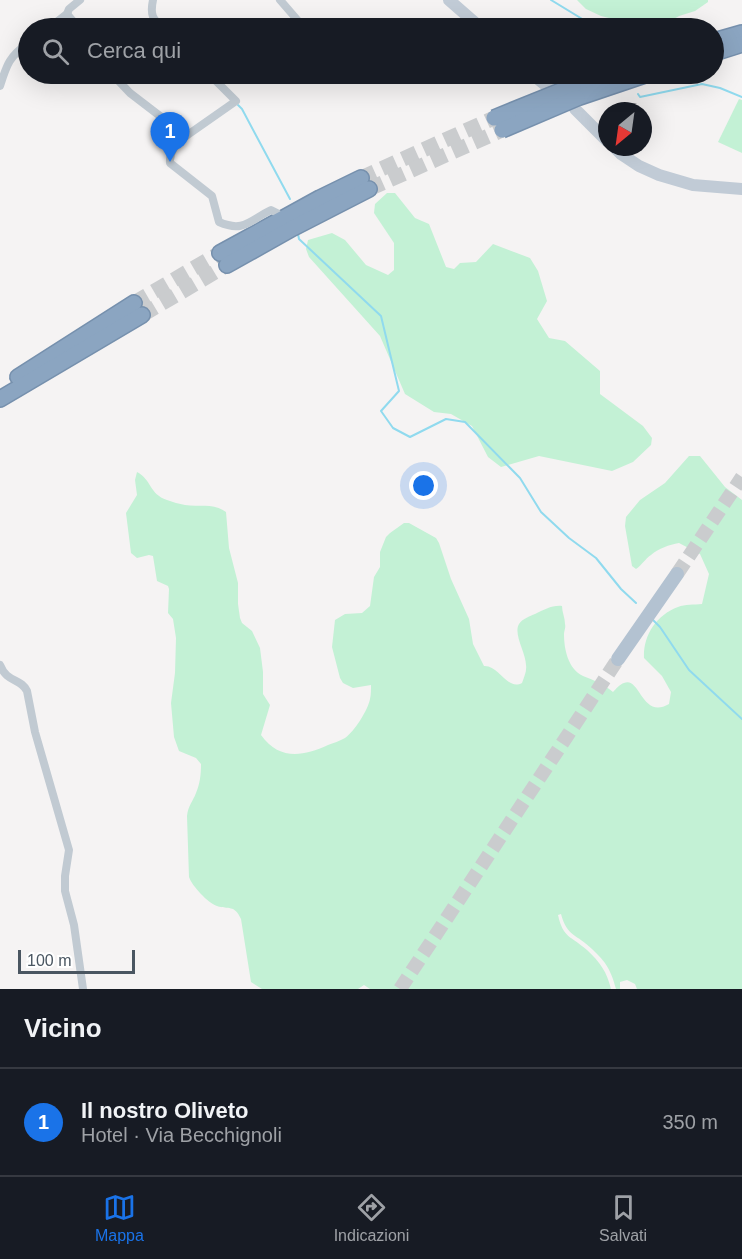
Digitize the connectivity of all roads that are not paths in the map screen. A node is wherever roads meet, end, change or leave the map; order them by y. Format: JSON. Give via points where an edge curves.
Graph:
{"nodes":[{"id":1,"x":80,"y":0,"type":"edge"},
{"id":2,"x":153,"y":0,"type":"edge"},
{"id":3,"x":280,"y":0,"type":"edge"},
{"id":4,"x":449,"y":0,"type":"edge"},
{"id":5,"x":67,"y":14,"type":"junction"},
{"id":6,"x":62,"y":18,"type":"edge"},
{"id":7,"x":70,"y":18,"type":"edge"},
{"id":8,"x":153,"y":18,"type":"edge"},
{"id":9,"x":296,"y":18,"type":"edge"},
{"id":10,"x":470,"y":18,"type":"edge"},
{"id":11,"x":742,"y":33,"type":"edge"},
{"id":12,"x":724,"y":38,"type":"edge"},
{"id":13,"x":742,"y":44,"type":"edge"},
{"id":14,"x":724,"y":50,"type":"edge"},
{"id":15,"x":18,"y":51,"type":"edge"},
{"id":16,"x":121,"y":84,"type":"edge"},
{"id":17,"x":218,"y":84,"type":"edge"},
{"id":18,"x":544,"y":84,"type":"edge"},
{"id":19,"x":595,"y":84,"type":"edge"},
{"id":20,"x":618,"y":84,"type":"edge"},
{"id":21,"x":0,"y":86,"type":"edge"},
{"id":22,"x":548,"y":87,"type":"dead end"},
{"id":23,"x":575,"y":98,"type":"junction"},
{"id":24,"x":498,"y":124,"type":"tunnel mouth"},
{"id":25,"x":598,"y":129,"type":"edge"},
{"id":26,"x":186,"y":136,"type":"junction"},
{"id":27,"x":624,"y":156,"type":"edge"},
{"id":28,"x":365,"y":183,"type":"tunnel mouth"},
{"id":29,"x":742,"y":189,"type":"edge"},
{"id":30,"x":277,"y":213,"type":"dead end"},
{"id":31,"x":223,"y":259,"type":"tunnel mouth"},
{"id":32,"x":0,"y":387,"type":"edge"},
{"id":33,"x":0,"y":399,"type":"edge"},
{"id":34,"x":677,"y":574,"type":"tunnel mouth"},
{"id":35,"x":618,"y":659,"type":"tunnel mouth"},
{"id":36,"x":0,"y":665,"type":"edge"},
{"id":37,"x":83,"y":989,"type":"edge"}],
"edges":[{"from":1,"to":5,"type":"street"},
{"from":2,"to":8,"type":"street"},
{"from":3,"to":9,"type":"street"},
{"from":4,"to":10,"type":"main road"},
{"from":5,"to":6,"type":"street"},
{"from":5,"to":7,"type":"street"},
{"from":11,"to":12,"type":"highway"},
{"from":13,"to":14,"type":"highway"},
{"from":15,"to":21,"type":"street","via":[[7,62]]},
{"from":16,"to":26,"type":"street"},
{"from":17,"to":26,"type":"street","via":[[236,101]]},
{"from":18,"to":22,"type":"main road"},
{"from":19,"to":23,"type":"highway"},
{"from":20,"to":23,"type":"highway"},
{"from":23,"to":24,"type":"highway","bridge":true},
{"from":23,"to":25,"type":"main road"},
{"from":26,"to":30,"type":"street","via":[[176,143],[170,163],[212,196],[219,222],[239,227],[272,210]]},
{"from":27,"to":29,"type":"main road","via":[[659,175],[693,185]]},
{"from":28,"to":31,"type":"highway","via":[[293,228]]},
{"from":32,"to":33,"type":"highway","via":[[138,309]]},
{"from":34,"to":35,"type":"main road"},
{"from":36,"to":37,"type":"street","via":[[6,676],[27,691],[69,850],[65,891]]}]}
